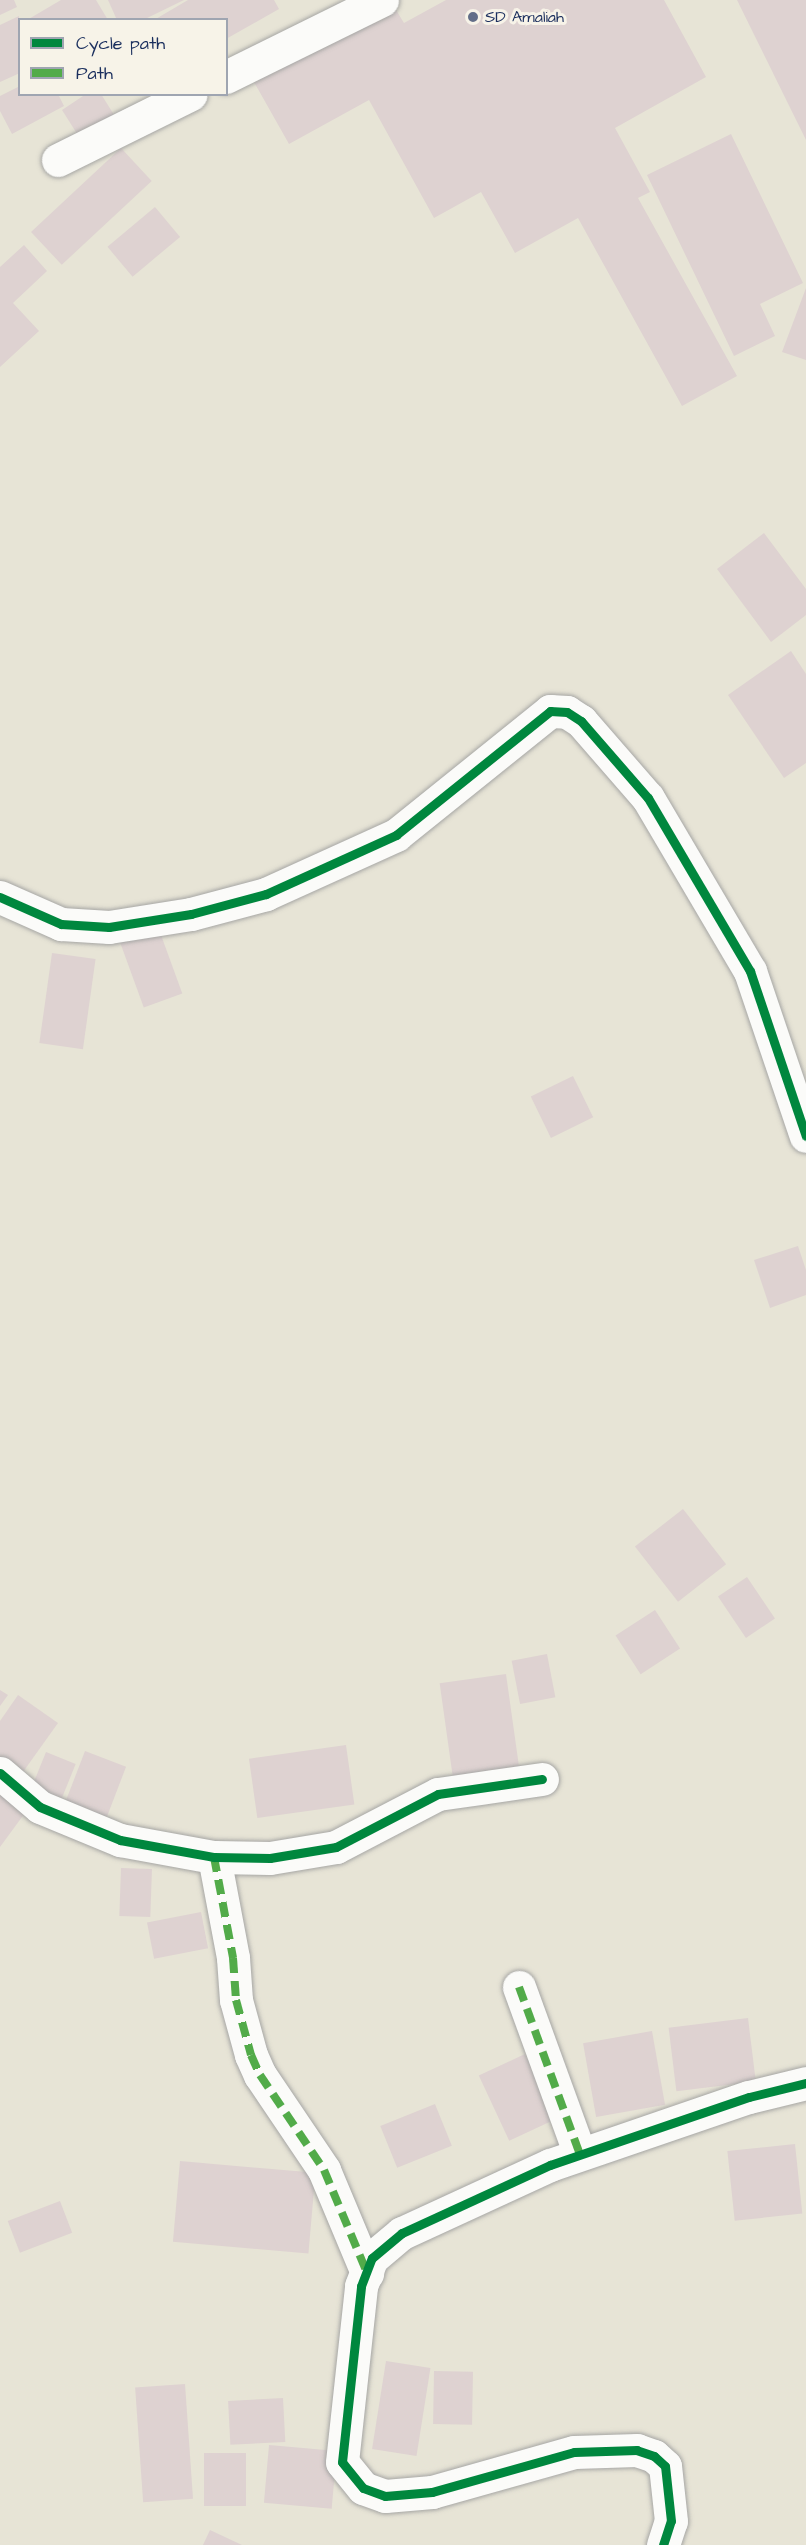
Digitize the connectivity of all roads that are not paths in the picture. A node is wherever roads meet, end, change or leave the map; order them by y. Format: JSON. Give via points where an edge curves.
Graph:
{"nodes":[{"id":1,"x":382,"y":0,"type":"edge"},
{"id":2,"x":228,"y":76,"type":"edge"},
{"id":3,"x":186,"y":96,"type":"edge"},
{"id":4,"x":58,"y":160,"type":"dead end"},
{"id":5,"x":0,"y":897,"type":"edge"},
{"id":6,"x":806,"y":1136,"type":"edge"},
{"id":7,"x":0,"y":1773,"type":"edge"},
{"id":8,"x":543,"y":1779,"type":"dead end"},
{"id":9,"x":214,"y":1857,"type":"junction"},
{"id":10,"x":519,"y":1987,"type":"dead end"},
{"id":11,"x":806,"y":2083,"type":"edge"},
{"id":12,"x":579,"y":2152,"type":"junction"},
{"id":13,"x":367,"y":2273,"type":"junction"},
{"id":14,"x":663,"y":2545,"type":"edge"}],
"edges":[{"from":1,"to":2,"type":"street"},
{"from":3,"to":4,"type":"street"},
{"from":5,"to":6,"type":"street","via":[[61,924],[109,927],[191,914],[266,894],[396,835],[550,711],[567,712],[581,721],[648,798],[750,971]]},
{"from":7,"to":9,"type":"street","via":[[40,1807],[85,1829],[145,1847]]},
{"from":8,"to":9,"type":"street","via":[[438,1794],[336,1847],[270,1858]]},
{"from":9,"to":13,"type":"street","via":[[236,2000],[251,2055],[260,2075],[324,2170]]},
{"from":10,"to":12,"type":"street"},
{"from":11,"to":12,"type":"street"},
{"from":12,"to":13,"type":"street","via":[[402,2233],[372,2258]]},
{"from":13,"to":14,"type":"street","via":[[355,2320],[342,2462],[363,2488],[385,2496],[432,2492],[574,2452],[637,2450],[654,2456],[665,2466],[671,2521]]}]}
